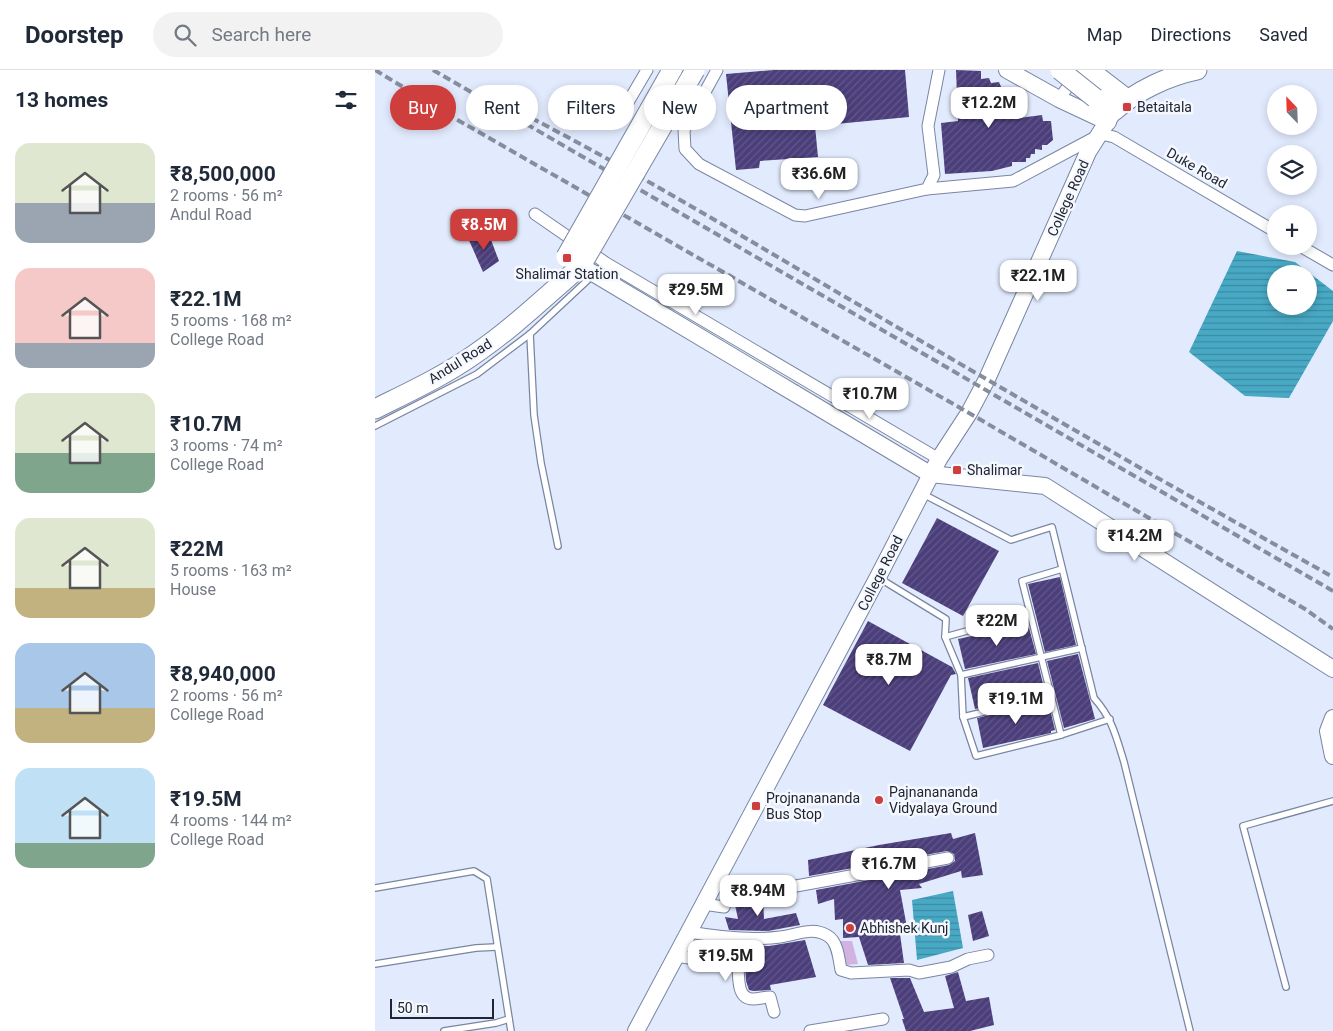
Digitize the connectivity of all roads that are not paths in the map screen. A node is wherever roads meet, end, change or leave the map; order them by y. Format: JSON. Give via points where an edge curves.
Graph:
{"nodes":[{"id":1,"x":647,"y":70,"type":"edge"},
{"id":2,"x":672,"y":70,"type":"edge"},
{"id":3,"x":695,"y":70,"type":"edge"},
{"id":4,"x":717,"y":70,"type":"edge"},
{"id":5,"x":939,"y":70,"type":"edge"},
{"id":6,"x":1007,"y":70,"type":"edge"},
{"id":7,"x":1060,"y":70,"type":"edge"},
{"id":8,"x":1080,"y":70,"type":"edge"},
{"id":9,"x":1089,"y":70,"type":"edge"},
{"id":10,"x":1193,"y":70,"type":"edge"},
{"id":11,"x":1100,"y":90,"type":"junction"},
{"id":12,"x":634,"y":92,"type":"edge"},
{"id":13,"x":1059,"y":99,"type":"junction"},
{"id":14,"x":1113,"y":117,"type":"junction"},
{"id":15,"x":927,"y":189,"type":"junction"},
{"id":16,"x":535,"y":214,"type":"dead end"},
{"id":17,"x":1267,"y":227,"type":"edge"},
{"id":18,"x":1316,"y":255,"type":"edge"},
{"id":19,"x":574,"y":262,"type":"junction"},
{"id":20,"x":606,"y":263,"type":"junction"},
{"id":21,"x":1333,"y":265,"type":"edge"},
{"id":22,"x":530,"y":334,"type":"junction"},
{"id":23,"x":375,"y":409,"type":"edge"},
{"id":24,"x":375,"y":426,"type":"edge"},
{"id":25,"x":939,"y":459,"type":"junction"},
{"id":26,"x":930,"y":474,"type":"junction"},
{"id":27,"x":921,"y":493,"type":"junction"},
{"id":28,"x":558,"y":546,"type":"dead end"},
{"id":29,"x":1062,"y":569,"type":"junction"},
{"id":30,"x":878,"y":577,"type":"junction"},
{"id":31,"x":1029,"y":614,"type":"junction"},
{"id":32,"x":945,"y":637,"type":"junction"},
{"id":33,"x":1082,"y":648,"type":"junction"},
{"id":34,"x":1040,"y":658,"type":"junction"},
{"id":35,"x":1333,"y":669,"type":"edge"},
{"id":36,"x":961,"y":675,"type":"junction"},
{"id":37,"x":1050,"y":696,"type":"junction"},
{"id":38,"x":963,"y":717,"type":"junction"},
{"id":39,"x":1333,"y":718,"type":"edge"},
{"id":40,"x":1110,"y":719,"type":"junction"},
{"id":41,"x":1061,"y":735,"type":"junction"},
{"id":42,"x":1333,"y":756,"type":"edge"},
{"id":43,"x":1333,"y":802,"type":"edge"},
{"id":44,"x":948,"y":858,"type":"dead end"},
{"id":45,"x":375,"y":888,"type":"edge"},
{"id":46,"x":703,"y":904,"type":"junction"},
{"id":47,"x":689,"y":932,"type":"junction"},
{"id":48,"x":496,"y":947,"type":"junction"},
{"id":49,"x":988,"y":955,"type":"dead end"},
{"id":50,"x":676,"y":956,"type":"junction"},
{"id":51,"x":375,"y":964,"type":"edge"},
{"id":52,"x":1286,"y":987,"type":"dead end"},
{"id":53,"x":774,"y":1012,"type":"dead end"},
{"id":54,"x":509,"y":1019,"type":"junction"},
{"id":55,"x":883,"y":1019,"type":"dead end"},
{"id":56,"x":846,"y":1028,"type":"edge"},
{"id":57,"x":444,"y":1031,"type":"edge"},
{"id":58,"x":511,"y":1031,"type":"edge"},
{"id":59,"x":636,"y":1031,"type":"edge"},
{"id":60,"x":810,"y":1031,"type":"edge"},
{"id":61,"x":1190,"y":1031,"type":"edge"}],
"edges":[{"from":1,"to":12,"type":"street"},
{"from":2,"to":19,"type":"main road","bridge":true},
{"from":3,"to":19,"type":"main road","bridge":true},
{"from":4,"to":15,"type":"street","via":[[684,130],[685,149],[699,164],[795,215],[805,216]]},
{"from":5,"to":15,"type":"street","via":[[928,126],[934,175]]},
{"from":6,"to":13,"type":"street"},
{"from":7,"to":11,"type":"main road","bridge":true},
{"from":8,"to":13,"type":"street"},
{"from":9,"to":11,"type":"main road"},
{"from":10,"to":14,"type":"main road","via":[[1157,84]]},
{"from":11,"to":14,"type":"main road"},
{"from":13,"to":14,"type":"street"},
{"from":14,"to":15,"type":"street","via":[[1013,181]]},
{"from":14,"to":17,"type":"street","name":"Duke Road","via":[[1114,137]]},
{"from":14,"to":25,"type":"street","name":"College Road","via":[[1088,152],[987,379]]},
{"from":16,"to":20,"type":"street"},
{"from":18,"to":21,"type":"street"},
{"from":19,"to":23,"type":"main road","name":"Andul Road","via":[[538,303],[474,355],[432,381]]},
{"from":19,"to":26,"type":"street","bridge":true},
{"from":20,"to":22,"type":"lane"},
{"from":20,"to":25,"type":"street"},
{"from":22,"to":24,"type":"lane","via":[[477,374]]},
{"from":22,"to":28,"type":"lane","via":[[534,415]]},
{"from":25,"to":26,"type":"street","name":"College Road"},
{"from":26,"to":27,"type":"street","name":"College Road"},
{"from":26,"to":35,"type":"street","via":[[1045,486]]},
{"from":27,"to":29,"type":"lane","via":[[1011,540],[1052,527]]},
{"from":27,"to":30,"type":"street","name":"College Road"},
{"from":29,"to":31,"type":"lane","via":[[1022,581]]},
{"from":29,"to":33,"type":"lane"},
{"from":30,"to":32,"type":"lane","via":[[946,619]]},
{"from":30,"to":46,"type":"street","name":"College Road"},
{"from":31,"to":32,"type":"lane"},
{"from":31,"to":34,"type":"lane"},
{"from":32,"to":36,"type":"lane"},
{"from":33,"to":34,"type":"lane"},
{"from":33,"to":40,"type":"lane","via":[[1094,698]]},
{"from":34,"to":36,"type":"lane"},
{"from":34,"to":37,"type":"lane"},
{"from":36,"to":38,"type":"lane"},
{"from":37,"to":38,"type":"lane"},
{"from":37,"to":41,"type":"lane"},
{"from":38,"to":41,"type":"lane","via":[[976,756]]},
{"from":39,"to":42,"type":"street","via":[[1329,730]]},
{"from":40,"to":41,"type":"lane"},
{"from":40,"to":61,"type":"lane","via":[[1124,762]]},
{"from":43,"to":52,"type":"lane","via":[[1243,826]]},
{"from":44,"to":46,"type":"street","via":[[769,891],[730,890],[725,908]]},
{"from":45,"to":48,"type":"lane","via":[[473,871],[487,879]]},
{"from":46,"to":47,"type":"street","name":"College Road"},
{"from":47,"to":49,"type":"street","via":[[758,939],[811,930],[831,937],[841,970],[851,972],[909,970],[919,973]]},
{"from":47,"to":50,"type":"street","name":"College Road"},
{"from":48,"to":51,"type":"lane"},
{"from":48,"to":54,"type":"lane"},
{"from":50,"to":53,"type":"street","via":[[738,967],[741,994],[753,999],[769,997]]},
{"from":50,"to":59,"type":"street","name":"College Road"},
{"from":54,"to":57,"type":"lane"},
{"from":54,"to":58,"type":"lane"},
{"from":55,"to":56,"type":"street"},
{"from":56,"to":60,"type":"street"}]}
